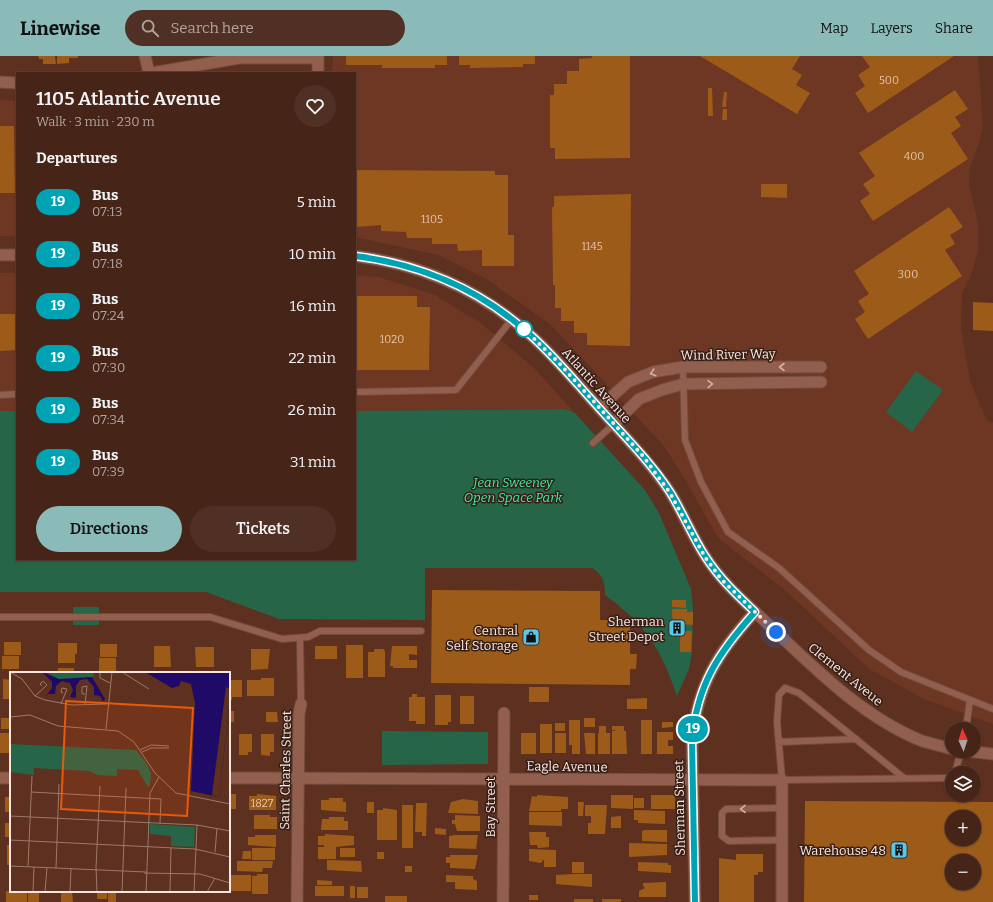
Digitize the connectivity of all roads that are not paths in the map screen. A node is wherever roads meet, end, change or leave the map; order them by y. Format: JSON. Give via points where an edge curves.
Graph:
{"nodes":[{"id":1,"x":145,"y":56,"type":"edge"},
{"id":2,"x":318,"y":57,"type":"edge"},
{"id":3,"x":149,"y":72,"type":"edge"},
{"id":4,"x":158,"y":72,"type":"edge"},
{"id":5,"x":318,"y":72,"type":"edge"},
{"id":6,"x":0,"y":82,"type":"edge"},
{"id":7,"x":16,"y":83,"type":"edge"},
{"id":8,"x":0,"y":255,"type":"edge"},
{"id":9,"x":16,"y":255,"type":"edge"},
{"id":10,"x":356,"y":256,"type":"edge"},
{"id":11,"x":512,"y":319,"type":"junction"},
{"id":12,"x":683,"y":367,"type":"junction"},
{"id":13,"x":822,"y":367,"type":"dead end"},
{"id":14,"x":821,"y":382,"type":"dead end"},
{"id":15,"x":682,"y":384,"type":"junction"},
{"id":16,"x":356,"y":392,"type":"edge"},
{"id":17,"x":16,"y":394,"type":"edge"},
{"id":18,"x":0,"y":395,"type":"edge"},
{"id":19,"x":599,"y":408,"type":"junction"},
{"id":20,"x":614,"y":424,"type":"junction"},
{"id":21,"x":593,"y":443,"type":"dead end"},
{"id":22,"x":755,"y":612,"type":"junction"},
{"id":23,"x":0,"y":617,"type":"edge"},
{"id":24,"x":421,"y":631,"type":"dead end"},
{"id":25,"x":300,"y":638,"type":"junction"},
{"id":26,"x":970,"y":700,"type":"junction"},
{"id":27,"x":301,"y":704,"type":"joint"},
{"id":28,"x":993,"y":709,"type":"edge"},
{"id":29,"x":504,"y":713,"type":"dead end"},
{"id":30,"x":967,"y":722,"type":"edge"},
{"id":31,"x":856,"y":739,"type":"junction"},
{"id":32,"x":779,"y":742,"type":"junction"},
{"id":33,"x":945,"y":747,"type":"edge"},
{"id":34,"x":981,"y":753,"type":"edge"},
{"id":35,"x":993,"y":754,"type":"edge"},
{"id":36,"x":230,"y":778,"type":"edge"},
{"id":37,"x":904,"y":778,"type":"junction"},
{"id":38,"x":945,"y":778,"type":"edge"},
{"id":39,"x":298,"y":779,"type":"junction"},
{"id":40,"x":504,"y":779,"type":"junction"},
{"id":41,"x":782,"y":780,"type":"junction"},
{"id":42,"x":692,"y":781,"type":"junction"},
{"id":43,"x":782,"y":808,"type":"junction"},
{"id":44,"x":782,"y":840,"type":"junction"},
{"id":45,"x":297,"y":902,"type":"edge"},
{"id":46,"x":503,"y":902,"type":"edge"},
{"id":47,"x":695,"y":902,"type":"edge"},
{"id":48,"x":782,"y":902,"type":"edge"}],
"edges":[{"from":1,"to":3,"type":"street"},
{"from":2,"to":4,"type":"street","via":[[239,58]]},
{"from":2,"to":5,"type":"street"},
{"from":6,"to":7,"type":"street"},
{"from":8,"to":9,"type":"street"},
{"from":10,"to":11,"type":"street","name":"Atlantic Avenue","via":[[394,263],[438,276],[477,296]]},
{"from":11,"to":16,"type":"lane","via":[[456,390]]},
{"from":11,"to":19,"type":"street","name":"Atlantic Avenue","via":[[544,347]]},
{"from":13,"to":12,"type":"street","name":"Wind River Way","one_way":true},
{"from":12,"to":15,"type":"lane"},
{"from":12,"to":19,"type":"street","name":"Wind River Way","one_way":true,"via":[[654,372],[628,382]]},
{"from":15,"to":14,"type":"street","one_way":true},
{"from":15,"to":20,"type":"street","via":[[639,400]]},
{"from":15,"to":26,"type":"lane","via":[[687,447],[701,482],[728,532],[779,568],[869,650],[901,672]]},
{"from":17,"to":18,"type":"lane"},
{"from":19,"to":20,"type":"street","name":"Atlantic Avenue"},
{"from":20,"to":21,"type":"lane"},
{"from":20,"to":22,"type":"street","name":"Atlantic Avenue","via":[[656,472],[705,557],[721,579]]},
{"from":22,"to":33,"type":"street","name":"Clement Aveue","via":[[835,686],[866,710],[894,728]]},
{"from":22,"to":42,"type":"street","name":"Sherman Street","via":[[730,640],[702,691],[694,714]]},
{"from":23,"to":25,"type":"lane","via":[[210,617],[282,639]]},
{"from":24,"to":25,"type":"lane","via":[[320,631]]},
{"from":25,"to":27,"type":"lane","name":"Saint Charles Street"},
{"from":26,"to":28,"type":"lane"},
{"from":26,"to":30,"type":"lane"},
{"from":27,"to":39,"type":"street","name":"Saint Charles Street"},
{"from":29,"to":40,"type":"street","name":"Bay Street"},
{"from":31,"to":32,"type":"lane"},
{"from":31,"to":32,"type":"lane","via":[[799,693],[785,688],[779,695]]},
{"from":31,"to":37,"type":"lane"},
{"from":32,"to":41,"type":"lane"},
{"from":34,"to":35,"type":"street"},
{"from":36,"to":39,"type":"street","name":"Eagle Avenue"},
{"from":37,"to":38,"type":"lane"},
{"from":37,"to":41,"type":"lane"},
{"from":39,"to":40,"type":"street","name":"Eagle Avenue"},
{"from":39,"to":45,"type":"street","name":"Saint Charles Street"},
{"from":40,"to":42,"type":"street","name":"Eagle Avenue"},
{"from":40,"to":46,"type":"street","name":"Bay Street"},
{"from":41,"to":42,"type":"street","name":"Eagle Avenue"},
{"from":41,"to":43,"type":"street"},
{"from":42,"to":47,"type":"street","name":"Sherman Street"},
{"from":43,"to":44,"type":"street"},
{"from":43,"to":44,"type":"lane","one_way":true,"via":[[726,809],[722,813],[722,836],[729,842]]},
{"from":44,"to":48,"type":"street"}]}
